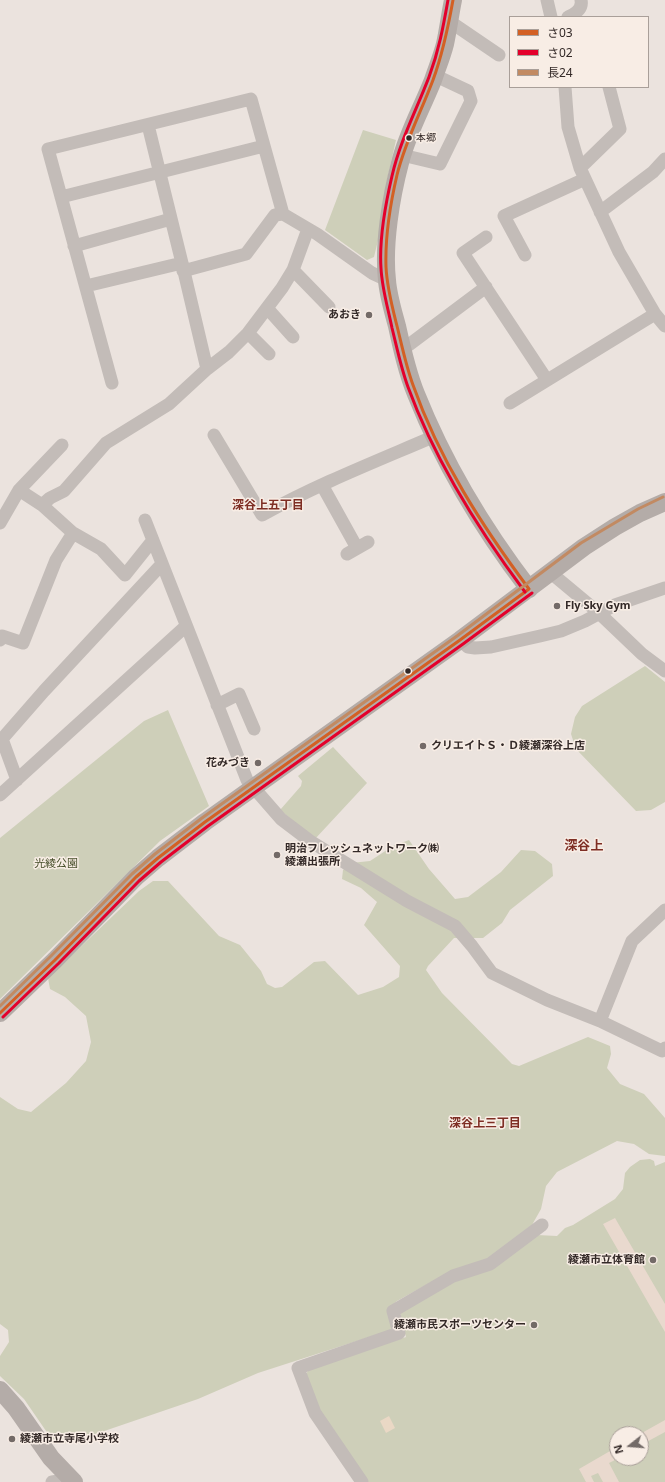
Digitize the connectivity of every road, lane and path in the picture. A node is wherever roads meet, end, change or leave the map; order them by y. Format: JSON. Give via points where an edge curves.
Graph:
{"nodes":[{"id":1,"x":453,"y":0,"type":"edge"},
{"id":2,"x":547,"y":0,"type":"edge"},
{"id":3,"x":582,"y":0,"type":"edge"},
{"id":4,"x":552,"y":16,"type":"edge"},
{"id":5,"x":571,"y":16,"type":"edge"},
{"id":6,"x":449,"y":21,"type":"junction"},
{"id":7,"x":499,"y":55,"type":"dead end"},
{"id":8,"x":434,"y":74,"type":"junction"},
{"id":9,"x":565,"y":88,"type":"edge"},
{"id":10,"x":609,"y":88,"type":"edge"},
{"id":11,"x":148,"y":125,"type":"junction"},
{"id":12,"x":264,"y":146,"type":"junction"},
{"id":13,"x":402,"y":155,"type":"junction"},
{"id":14,"x":664,"y":161,"type":"edge"},
{"id":15,"x":159,"y":172,"type":"junction"},
{"id":16,"x":582,"y":174,"type":"junction"},
{"id":17,"x":61,"y":197,"type":"junction"},
{"id":18,"x":600,"y":212,"type":"junction"},
{"id":19,"x":283,"y":214,"type":"junction"},
{"id":20,"x":171,"y":220,"type":"junction"},
{"id":21,"x":308,"y":229,"type":"junction"},
{"id":22,"x":486,"y":237,"type":"dead end"},
{"id":23,"x":74,"y":246,"type":"junction"},
{"id":24,"x":525,"y":255,"type":"dead end"},
{"id":25,"x":182,"y":267,"type":"junction"},
{"id":26,"x":293,"y":270,"type":"junction"},
{"id":27,"x":387,"y":280,"type":"junction"},
{"id":28,"x":86,"y":286,"type":"junction"},
{"id":29,"x":486,"y":288,"type":"junction"},
{"id":30,"x":329,"y":307,"type":"dead end"},
{"id":31,"x":267,"y":308,"type":"junction"},
{"id":32,"x":655,"y":314,"type":"junction"},
{"id":33,"x":665,"y":326,"type":"edge"},
{"id":34,"x":248,"y":333,"type":"junction"},
{"id":35,"x":292,"y":337,"type":"dead end"},
{"id":36,"x":402,"y":350,"type":"junction"},
{"id":37,"x":269,"y":354,"type":"dead end"},
{"id":38,"x":207,"y":369,"type":"junction"},
{"id":39,"x":546,"y":380,"type":"junction"},
{"id":40,"x":112,"y":383,"type":"dead end"},
{"id":41,"x":510,"y":403,"type":"dead end"},
{"id":42,"x":214,"y":435,"type":"dead end"},
{"id":43,"x":435,"y":436,"type":"junction"},
{"id":44,"x":62,"y":445,"type":"dead end"},
{"id":45,"x":322,"y":485,"type":"junction"},
{"id":46,"x":19,"y":490,"type":"junction"},
{"id":47,"x":665,"y":502,"type":"edge"},
{"id":48,"x":42,"y":505,"type":"junction"},
{"id":49,"x":145,"y":520,"type":"dead end"},
{"id":50,"x":0,"y":524,"type":"edge"},
{"id":51,"x":73,"y":533,"type":"junction"},
{"id":52,"x":153,"y":540,"type":"junction"},
{"id":53,"x":357,"y":548,"type":"dead end"},
{"id":54,"x":162,"y":564,"type":"junction"},
{"id":55,"x":551,"y":573,"type":"junction"},
{"id":56,"x":665,"y":588,"type":"edge"},
{"id":57,"x":529,"y":589,"type":"junction"},
{"id":58,"x":599,"y":613,"type":"junction"},
{"id":59,"x":186,"y":626,"type":"junction"},
{"id":60,"x":0,"y":640,"type":"edge"},
{"id":61,"x":460,"y":640,"type":"junction"},
{"id":62,"x":665,"y":671,"type":"edge"},
{"id":63,"x":217,"y":706,"type":"junction"},
{"id":64,"x":254,"y":728,"type":"dead end"},
{"id":65,"x":17,"y":780,"type":"junction"},
{"id":66,"x":254,"y":788,"type":"junction"},
{"id":67,"x":0,"y":795,"type":"edge"},
{"id":68,"x":665,"y":910,"type":"edge"},
{"id":69,"x":0,"y":1013,"type":"edge"},
{"id":70,"x":600,"y":1021,"type":"junction"},
{"id":71,"x":665,"y":1048,"type":"edge"},
{"id":72,"x":542,"y":1225,"type":"dead end"},
{"id":73,"x":0,"y":1390,"type":"edge"},
{"id":74,"x":72,"y":1481,"type":"edge"},
{"id":75,"x":52,"y":1482,"type":"edge"},
{"id":76,"x":362,"y":1482,"type":"edge"}],
"edges":[{"from":1,"to":6,"type":"street"},
{"from":2,"to":4,"type":"street"},
{"from":3,"to":5,"type":"street","via":[[576,14]]},
{"from":6,"to":7,"type":"street"},
{"from":6,"to":8,"type":"street","via":[[445,45]]},
{"from":8,"to":13,"type":"street"},
{"from":8,"to":13,"type":"street","via":[[468,91],[471,101],[440,164]]},
{"from":9,"to":16,"type":"street","via":[[568,127]]},
{"from":10,"to":16,"type":"street","via":[[620,129]]},
{"from":11,"to":12,"type":"street","via":[[251,100]]},
{"from":11,"to":15,"type":"street"},
{"from":11,"to":17,"type":"street","via":[[48,149]]},
{"from":12,"to":15,"type":"street"},
{"from":12,"to":19,"type":"street"},
{"from":13,"to":27,"type":"street","via":[[389,220]]},
{"from":14,"to":18,"type":"street"},
{"from":15,"to":17,"type":"street"},
{"from":15,"to":20,"type":"street"},
{"from":16,"to":18,"type":"street"},
{"from":16,"to":24,"type":"street","via":[[504,216]]},
{"from":17,"to":23,"type":"street"},
{"from":18,"to":32,"type":"street","via":[[619,252]]},
{"from":19,"to":21,"type":"street"},
{"from":19,"to":25,"type":"street","via":[[275,216],[246,254]]},
{"from":20,"to":23,"type":"street"},
{"from":20,"to":25,"type":"street"},
{"from":21,"to":26,"type":"street"},
{"from":21,"to":27,"type":"street","via":[[372,273]]},
{"from":22,"to":29,"type":"street","via":[[463,253]]},
{"from":23,"to":28,"type":"street"},
{"from":25,"to":28,"type":"street"},
{"from":25,"to":38,"type":"street"},
{"from":26,"to":30,"type":"street"},
{"from":26,"to":31,"type":"street"},
{"from":27,"to":36,"type":"street"},
{"from":28,"to":40,"type":"street"},
{"from":29,"to":36,"type":"street"},
{"from":29,"to":39,"type":"street"},
{"from":31,"to":34,"type":"street"},
{"from":31,"to":35,"type":"street"},
{"from":32,"to":33,"type":"street"},
{"from":32,"to":39,"type":"street"},
{"from":34,"to":37,"type":"street"},
{"from":34,"to":38,"type":"street"},
{"from":36,"to":43,"type":"street","via":[[415,393]]},
{"from":38,"to":48,"type":"street","via":[[169,404],[106,442],[64,491]]},
{"from":39,"to":41,"type":"street"},
{"from":42,"to":45,"type":"street","via":[[262,515]]},
{"from":43,"to":45,"type":"street"},
{"from":43,"to":57,"type":"street","via":[[480,519]]},
{"from":44,"to":46,"type":"street"},
{"from":45,"to":53,"type":"street"},
{"from":46,"to":48,"type":"street"},
{"from":46,"to":50,"type":"street"},
{"from":47,"to":55,"type":"street","via":[[615,527]]},
{"from":48,"to":51,"type":"street"},
{"from":49,"to":52,"type":"street"},
{"from":51,"to":52,"type":"street","via":[[101,549],[125,575]]},
{"from":51,"to":60,"type":"street","via":[[56,560],[23,642],[2,636]]},
{"from":52,"to":54,"type":"street"},
{"from":54,"to":59,"type":"street"},
{"from":54,"to":65,"type":"street","via":[[2,739]]},
{"from":55,"to":57,"type":"street"},
{"from":55,"to":58,"type":"street"},
{"from":56,"to":58,"type":"street"},
{"from":57,"to":61,"type":"street"},
{"from":58,"to":61,"type":"street","via":[[561,631],[491,647],[468,647]]},
{"from":58,"to":62,"type":"street","via":[[642,654]]},
{"from":59,"to":63,"type":"street"},
{"from":59,"to":65,"type":"street"},
{"from":61,"to":66,"type":"street"},
{"from":63,"to":64,"type":"street","via":[[239,694]]},
{"from":63,"to":66,"type":"street","via":[[247,780]]},
{"from":65,"to":67,"type":"street"},
{"from":66,"to":69,"type":"street","via":[[136,877]]},
{"from":66,"to":70,"type":"street","via":[[281,819],[310,841],[407,901],[455,926],[492,973],[547,1000]]},
{"from":68,"to":70,"type":"street","via":[[632,941]]},
{"from":70,"to":71,"type":"street","via":[[662,1051]]},
{"from":72,"to":76,"type":"street","via":[[490,1264],[453,1276],[393,1311],[399,1333],[298,1368],[315,1413]]},
{"from":73,"to":74,"type":"street","via":[[51,1458]]},
{"from":74,"to":75,"type":"street"}]}
